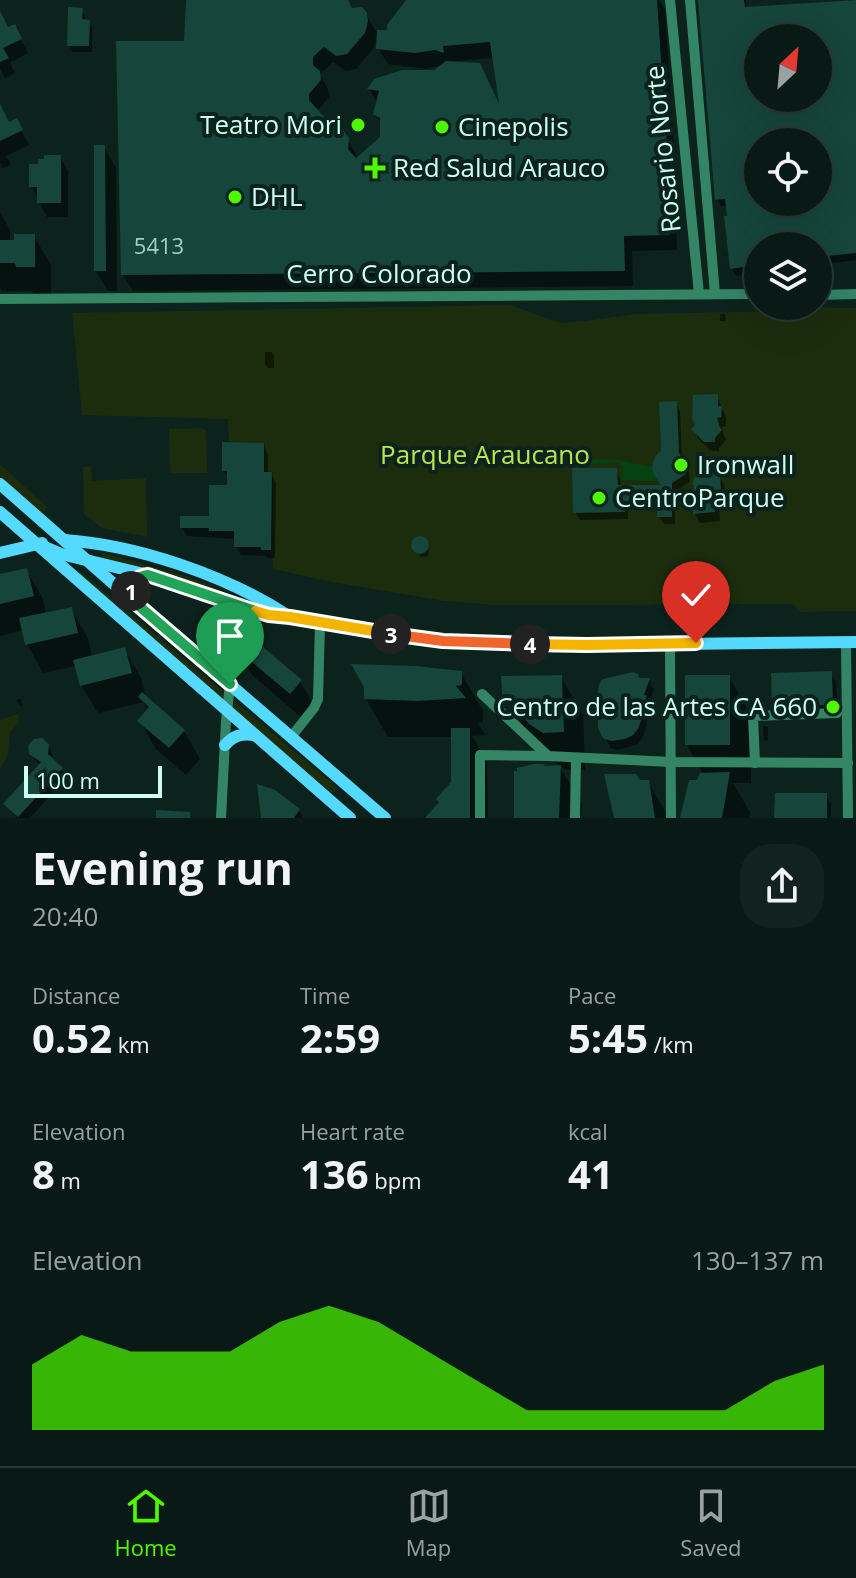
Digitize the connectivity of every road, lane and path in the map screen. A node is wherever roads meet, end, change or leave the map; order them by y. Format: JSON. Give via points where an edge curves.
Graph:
{"nodes":[{"id":1,"x":670,"y":0,"type":"edge"},
{"id":2,"x":690,"y":0,"type":"edge"},
{"id":3,"x":699,"y":294,"type":"junction"},
{"id":4,"x":715,"y":294,"type":"junction"},
{"id":5,"x":744,"y":294,"type":"edge"},
{"id":6,"x":856,"y":294,"type":"edge"},
{"id":7,"x":832,"y":295,"type":"edge"},
{"id":8,"x":0,"y":299,"type":"edge"},
{"id":9,"x":0,"y":484,"type":"edge"},
{"id":10,"x":0,"y":512,"type":"edge"},
{"id":11,"x":64,"y":540,"type":"junction"},
{"id":12,"x":38,"y":544,"type":"junction"},
{"id":13,"x":0,"y":553,"type":"edge"},
{"id":14,"x":86,"y":560,"type":"junction"},
{"id":15,"x":148,"y":575,"type":"junction"},
{"id":16,"x":132,"y":600,"type":"junction"},
{"id":17,"x":290,"y":617,"type":"junction"},
{"id":18,"x":320,"y":623,"type":"junction"},
{"id":19,"x":851,"y":642,"type":"edge"},
{"id":20,"x":670,"y":644,"type":"junction"},
{"id":21,"x":230,"y":684,"type":"junction"},
{"id":22,"x":482,"y":694,"type":"dead end"},
{"id":23,"x":226,"y":711,"type":"junction"},
{"id":24,"x":837,"y":713,"type":"dead end"},
{"id":25,"x":254,"y":735,"type":"junction"},
{"id":26,"x":291,"y":737,"type":"junction"},
{"id":27,"x":225,"y":745,"type":"junction"},
{"id":28,"x":548,"y":756,"type":"junction"},
{"id":29,"x":576,"y":758,"type":"junction"},
{"id":30,"x":671,"y":762,"type":"junction"},
{"id":31,"x":755,"y":763,"type":"junction"},
{"id":32,"x":848,"y":763,"type":"junction"},
{"id":33,"x":221,"y":818,"type":"edge"},
{"id":34,"x":350,"y":818,"type":"edge"},
{"id":35,"x":385,"y":818,"type":"edge"},
{"id":36,"x":480,"y":818,"type":"edge"},
{"id":37,"x":575,"y":818,"type":"edge"},
{"id":38,"x":671,"y":818,"type":"edge"},
{"id":39,"x":848,"y":818,"type":"edge"}],
"edges":[{"from":1,"to":3,"type":"street","name":"Rosario Norte"},
{"from":2,"to":4,"type":"street","name":"Rosario Norte"},
{"from":3,"to":4,"type":"street","name":"Cerro Colorado"},
{"from":3,"to":8,"type":"street","name":"Cerro Colorado"},
{"from":4,"to":5,"type":"street","name":"Cerro Colorado"},
{"from":6,"to":7,"type":"street"},
{"from":9,"to":11,"type":"main road"},
{"from":10,"to":12,"type":"main road"},
{"from":11,"to":12,"type":"main road"},
{"from":11,"to":14,"type":"main road"},
{"from":11,"to":17,"type":"main road","via":[[112,547],[196,571]]},
{"from":12,"to":13,"type":"main road"},
{"from":12,"to":14,"type":"main road"},
{"from":12,"to":23,"type":"main road"},
{"from":14,"to":15,"type":"main road"},
{"from":14,"to":16,"type":"main road"},
{"from":15,"to":16,"type":"main road","via":[[131,586]]},
{"from":15,"to":17,"type":"main road","via":[[269,615]]},
{"from":16,"to":21,"type":"main road"},
{"from":17,"to":18,"type":"main road"},
{"from":18,"to":20,"type":"main road","via":[[469,642]]},
{"from":18,"to":26,"type":"street","via":[[318,699]]},
{"from":19,"to":20,"type":"main road"},
{"from":19,"to":32,"type":"street"},
{"from":20,"to":30,"type":"street"},
{"from":21,"to":23,"type":"street"},
{"from":21,"to":26,"type":"main road"},
{"from":22,"to":28,"type":"street"},
{"from":23,"to":25,"type":"main road"},
{"from":23,"to":27,"type":"street"},
{"from":24,"to":31,"type":"street","via":[[753,716]]},
{"from":25,"to":27,"type":"main road","via":[[240,734]]},
{"from":25,"to":34,"type":"main road"},
{"from":26,"to":35,"type":"main road"},
{"from":27,"to":33,"type":"street"},
{"from":28,"to":29,"type":"street"},
{"from":28,"to":36,"type":"street","via":[[480,755]]},
{"from":29,"to":30,"type":"street"},
{"from":29,"to":37,"type":"street"},
{"from":30,"to":31,"type":"street"},
{"from":30,"to":38,"type":"street"},
{"from":31,"to":32,"type":"street"},
{"from":32,"to":39,"type":"street"}]}
